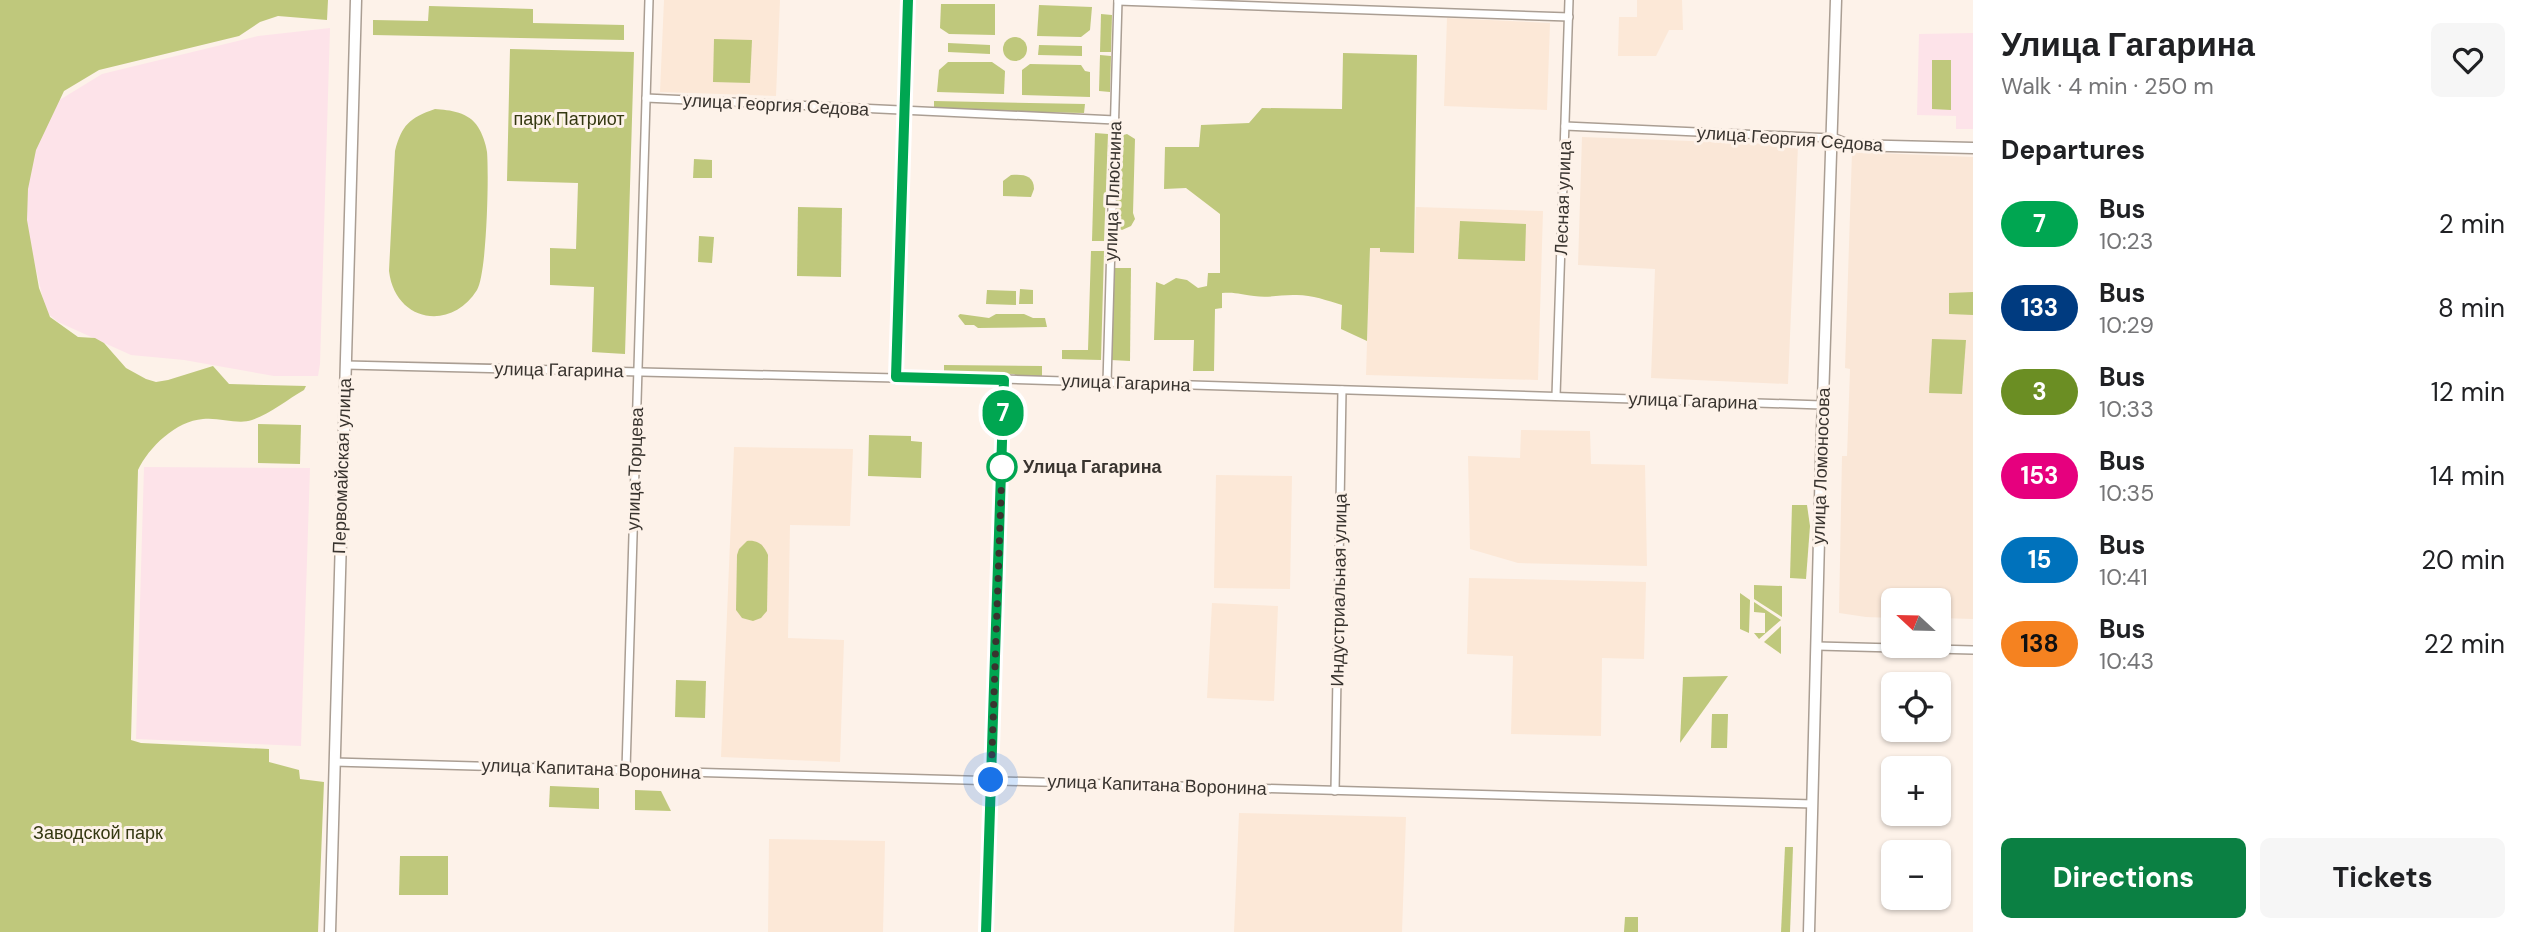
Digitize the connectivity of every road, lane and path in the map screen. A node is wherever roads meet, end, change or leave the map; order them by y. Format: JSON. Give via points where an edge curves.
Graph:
{"nodes":[{"id":1,"x":356,"y":0,"type":"edge"},
{"id":2,"x":649,"y":0,"type":"edge"},
{"id":3,"x":908,"y":0,"type":"edge"},
{"id":4,"x":1363,"y":0,"type":"edge"},
{"id":5,"x":1569,"y":0,"type":"edge"},
{"id":6,"x":1836,"y":0,"type":"edge"},
{"id":7,"x":1118,"y":1,"type":"edge"},
{"id":8,"x":1363,"y":10,"type":"junction"},
{"id":9,"x":1569,"y":17,"type":"junction"},
{"id":10,"x":646,"y":99,"type":"junction"},
{"id":11,"x":905,"y":111,"type":"junction"},
{"id":12,"x":1115,"y":120,"type":"junction"},
{"id":13,"x":1565,"y":126,"type":"junction"},
{"id":14,"x":1831,"y":138,"type":"junction"},
{"id":15,"x":1973,"y":148,"type":"edge"},
{"id":16,"x":346,"y":365,"type":"junction"},
{"id":17,"x":638,"y":372,"type":"junction"},
{"id":18,"x":896,"y":377,"type":"junction"},
{"id":19,"x":1004,"y":380,"type":"junction"},
{"id":20,"x":1107,"y":383,"type":"junction"},
{"id":21,"x":1342,"y":390,"type":"junction"},
{"id":22,"x":1556,"y":396,"type":"junction"},
{"id":23,"x":1822,"y":405,"type":"junction"},
{"id":24,"x":1816,"y":646,"type":"junction"},
{"id":25,"x":1973,"y":650,"type":"edge"},
{"id":26,"x":334,"y":762,"type":"junction"},
{"id":27,"x":626,"y":770,"type":"junction"},
{"id":28,"x":991,"y":780,"type":"junction"},
{"id":29,"x":1335,"y":791,"type":"junction"},
{"id":30,"x":1813,"y":804,"type":"junction"},
{"id":31,"x":330,"y":932,"type":"edge"},
{"id":32,"x":986,"y":932,"type":"edge"},
{"id":33,"x":1809,"y":932,"type":"edge"}],
"edges":[{"from":1,"to":16,"type":"street","name":"Первомайская улица"},
{"from":2,"to":10,"type":"street","name":"улица Торцева"},
{"from":3,"to":11,"type":"street"},
{"from":4,"to":8,"type":"street"},
{"from":5,"to":9,"type":"street","name":"Лесная улица"},
{"from":6,"to":14,"type":"street","name":"улица Ломоносова"},
{"from":7,"to":8,"type":"street"},
{"from":7,"to":12,"type":"street","name":"улица Плюснина"},
{"from":8,"to":9,"type":"street"},
{"from":9,"to":13,"type":"street","name":"Лесная улица"},
{"from":10,"to":11,"type":"street","name":"улица Георгия Седова"},
{"from":10,"to":17,"type":"street","name":"улица Торцева"},
{"from":11,"to":12,"type":"street","name":"улица Георгия Седова"},
{"from":11,"to":18,"type":"street"},
{"from":12,"to":20,"type":"street","name":"улица Плюснина"},
{"from":13,"to":14,"type":"street","name":"улица Георгия Седова"},
{"from":13,"to":22,"type":"street","name":"Лесная улица"},
{"from":14,"to":15,"type":"street","name":"улица Георгия Седова","via":[[1849,145]]},
{"from":14,"to":23,"type":"street","name":"улица Ломоносова"},
{"from":16,"to":17,"type":"street","name":"улица Гагарина"},
{"from":16,"to":26,"type":"street","name":"Первомайская улица"},
{"from":17,"to":18,"type":"street","name":"улица Гагарина"},
{"from":17,"to":27,"type":"street","name":"улица Торцева"},
{"from":18,"to":19,"type":"street","name":"улица Гагарина"},
{"from":19,"to":20,"type":"street","name":"улица Гагарина"},
{"from":19,"to":28,"type":"street"},
{"from":20,"to":21,"type":"street","name":"улица Гагарина"},
{"from":21,"to":22,"type":"street","name":"улица Гагарина"},
{"from":21,"to":29,"type":"street","name":"Индустриальная улица"},
{"from":22,"to":23,"type":"street","name":"улица Гагарина"},
{"from":23,"to":24,"type":"street","name":"улица Ломоносова"},
{"from":24,"to":25,"type":"street"},
{"from":24,"to":30,"type":"street","name":"улица Ломоносова"},
{"from":26,"to":27,"type":"street","name":"улица Капитана Воронина"},
{"from":26,"to":31,"type":"street","name":"Первомайская улица"},
{"from":27,"to":28,"type":"street","name":"улица Капитана Воронина"},
{"from":28,"to":29,"type":"street","name":"улица Капитана Воронина"},
{"from":28,"to":32,"type":"street"},
{"from":29,"to":30,"type":"street","name":"улица Капитана Воронина"},
{"from":30,"to":33,"type":"street","name":"улица Ломоносова"}]}
